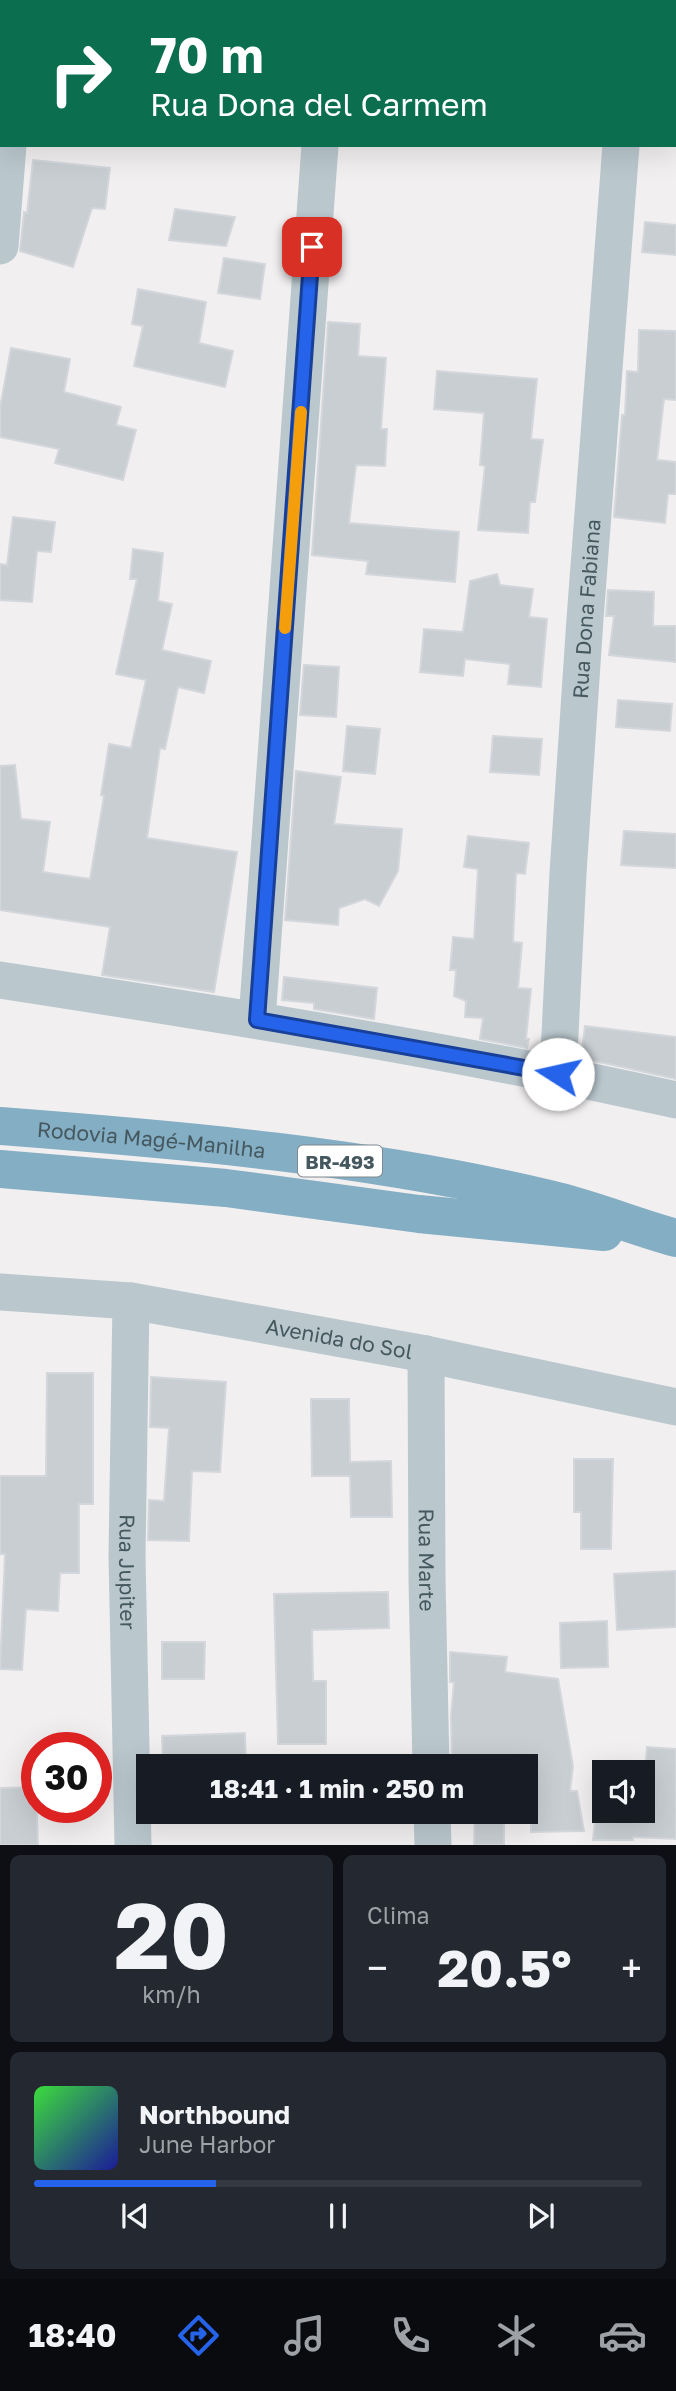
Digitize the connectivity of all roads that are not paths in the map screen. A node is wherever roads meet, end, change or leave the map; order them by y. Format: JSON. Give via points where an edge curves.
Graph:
{"nodes":[{"id":1,"x":8,"y":147,"type":"edge"},
{"id":2,"x":320,"y":147,"type":"edge"},
{"id":3,"x":621,"y":147,"type":"edge"},
{"id":4,"x":0,"y":246,"type":"edge"},
{"id":5,"x":0,"y":979,"type":"edge"},
{"id":6,"x":257,"y":1020,"type":"junction"},
{"id":7,"x":558,"y":1074,"type":"junction"},
{"id":8,"x":676,"y":1100,"type":"edge"},
{"id":9,"x":0,"y":1126,"type":"edge"},
{"id":10,"x":0,"y":1169,"type":"edge"},
{"id":11,"x":674,"y":1238,"type":"edge"},
{"id":12,"x":0,"y":1292,"type":"edge"},
{"id":13,"x":131,"y":1301,"type":"junction"},
{"id":14,"x":426,"y":1354,"type":"junction"},
{"id":15,"x":676,"y":1407,"type":"edge"},
{"id":16,"x":431,"y":1754,"type":"edge"},
{"id":17,"x":432,"y":1824,"type":"edge"},
{"id":18,"x":133,"y":1845,"type":"edge"},
{"id":19,"x":433,"y":1845,"type":"edge"}],
"edges":[{"from":1,"to":4,"type":"street"},
{"from":2,"to":6,"type":"street"},
{"from":3,"to":7,"type":"street","name":"Rua Dona Fabiana","via":[[585,619]]},
{"from":5,"to":6,"type":"street"},
{"from":6,"to":7,"type":"street"},
{"from":7,"to":8,"type":"street"},
{"from":9,"to":11,"type":"highway","name":"Rodovia Magé-Manilha","number":"BR-493","via":[[229,1146],[427,1173],[551,1199]]},
{"from":10,"to":11,"type":"highway","name":"Rodovia Magé-Manilha","number":"BR-493","via":[[226,1188],[419,1214]]},
{"from":12,"to":13,"type":"street","name":"Avenida do Sol"},
{"from":13,"to":14,"type":"street","name":"Avenida do Sol"},
{"from":13,"to":18,"type":"street","name":"Rua Jupiter","via":[[127,1556]]},
{"from":14,"to":15,"type":"street","name":"Avenida do Sol"},
{"from":14,"to":16,"type":"street","name":"Rua Marte"},
{"from":17,"to":19,"type":"street"}]}
